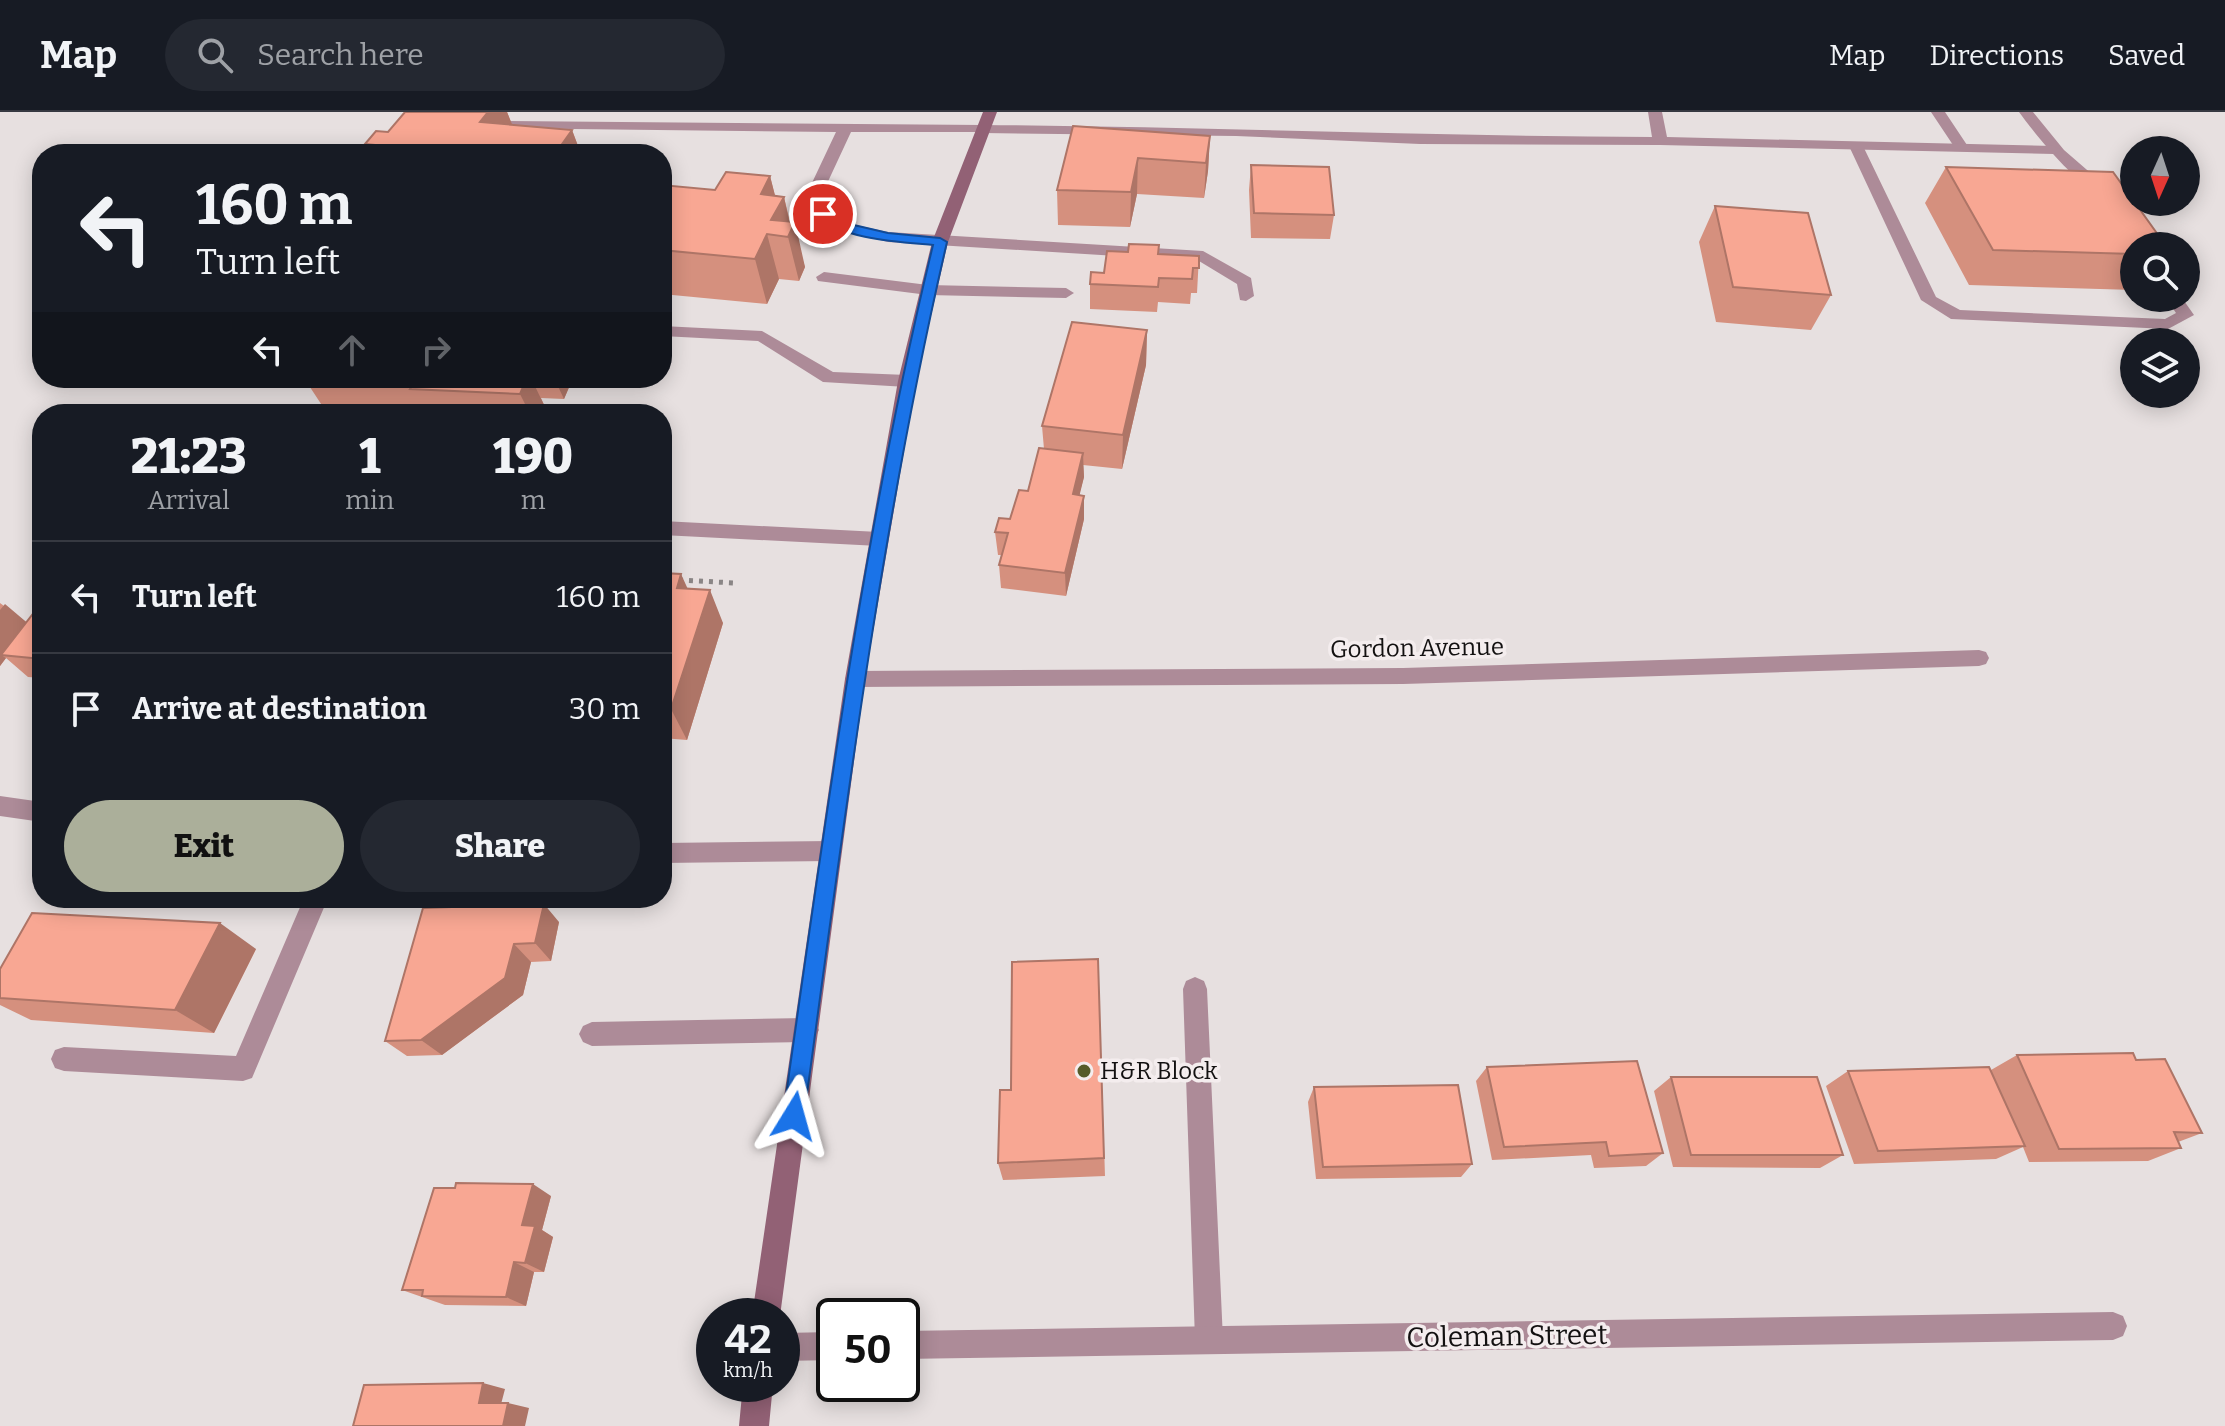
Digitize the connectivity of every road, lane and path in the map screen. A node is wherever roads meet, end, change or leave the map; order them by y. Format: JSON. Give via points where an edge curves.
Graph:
{"nodes":[{"id":1,"x":1655,"y":112,"type":"edge"},
{"id":2,"x":1938,"y":112,"type":"edge"},
{"id":3,"x":2026,"y":112,"type":"edge"},
{"id":4,"x":987,"y":120,"type":"edge"},
{"id":5,"x":481,"y":125,"type":"edge"},
{"id":6,"x":845,"y":129,"type":"junction"},
{"id":7,"x":411,"y":133,"type":"edge"},
{"id":8,"x":1660,"y":141,"type":"junction"},
{"id":9,"x":379,"y":144,"type":"edge"},
{"id":10,"x":1856,"y":146,"type":"junction"},
{"id":11,"x":1962,"y":148,"type":"junction"},
{"id":12,"x":2054,"y":150,"type":"junction"},
{"id":13,"x":2113,"y":207,"type":"edge"},
{"id":14,"x":940,"y":242,"type":"junction"},
{"id":15,"x":824,"y":277,"type":"dead end"},
{"id":16,"x":928,"y":290,"type":"junction"},
{"id":17,"x":1066,"y":293,"type":"dead end"},
{"id":18,"x":1246,"y":296,"type":"dead end"},
{"id":19,"x":2184,"y":312,"type":"edge"},
{"id":20,"x":672,"y":332,"type":"edge"},
{"id":21,"x":907,"y":381,"type":"junction"},
{"id":22,"x":672,"y":529,"type":"edge"},
{"id":23,"x":879,"y":539,"type":"junction"},
{"id":24,"x":672,"y":579,"type":"edge"},
{"id":25,"x":735,"y":583,"type":"dead end"},
{"id":26,"x":1979,"y":658,"type":"dead end"},
{"id":27,"x":855,"y":679,"type":"junction"},
{"id":28,"x":0,"y":806,"type":"edge"},
{"id":29,"x":32,"y":811,"type":"edge"},
{"id":30,"x":831,"y":851,"type":"junction"},
{"id":31,"x":672,"y":853,"type":"edge"},
{"id":32,"x":312,"y":908,"type":"edge"},
{"id":33,"x":1195,"y":989,"type":"dead end"},
{"id":34,"x":806,"y":1030,"type":"junction"},
{"id":35,"x":592,"y":1034,"type":"dead end"},
{"id":36,"x":64,"y":1059,"type":"dead end"},
{"id":37,"x":769,"y":1298,"type":"edge"},
{"id":38,"x":2113,"y":1326,"type":"dead end"},
{"id":39,"x":1209,"y":1340,"type":"junction"},
{"id":40,"x":920,"y":1345,"type":"edge"},
{"id":41,"x":756,"y":1402,"type":"edge"},
{"id":42,"x":754,"y":1426,"type":"edge"}],
"edges":[{"from":1,"to":8,"type":"street"},
{"from":2,"to":11,"type":"street"},
{"from":3,"to":12,"type":"street"},
{"from":4,"to":6,"type":"street"},
{"from":4,"to":8,"type":"street","via":[[1420,140]]},
{"from":4,"to":14,"type":"main road"},
{"from":5,"to":6,"type":"street"},
{"from":6,"to":14,"type":"street","via":[[810,204],[837,225]]},
{"from":7,"to":9,"type":"street"},
{"from":8,"to":10,"type":"street"},
{"from":10,"to":11,"type":"street"},
{"from":10,"to":19,"type":"street","via":[[1929,300],[1957,315],[2168,324]]},
{"from":11,"to":12,"type":"street"},
{"from":12,"to":13,"type":"street","via":[[2096,180]]},
{"from":14,"to":16,"type":"main road"},
{"from":14,"to":18,"type":"street","via":[[1203,256],[1245,282]]},
{"from":15,"to":16,"type":"street"},
{"from":16,"to":17,"type":"street"},
{"from":16,"to":21,"type":"main road"},
{"from":20,"to":21,"type":"street","via":[[762,336],[829,378]]},
{"from":21,"to":23,"type":"main road"},
{"from":22,"to":23,"type":"street"},
{"from":23,"to":27,"type":"main road"},
{"from":24,"to":25,"type":"path"},
{"from":26,"to":27,"type":"street","name":"Gordon Avenue","via":[[1403,676]]},
{"from":27,"to":30,"type":"main road"},
{"from":28,"to":29,"type":"street"},
{"from":30,"to":31,"type":"street"},
{"from":30,"to":34,"type":"main road"},
{"from":32,"to":36,"type":"street","via":[[243,1069]]},
{"from":33,"to":39,"type":"street"},
{"from":34,"to":35,"type":"street"},
{"from":34,"to":37,"type":"main road"},
{"from":38,"to":39,"type":"street","name":"Coleman Street"},
{"from":39,"to":40,"type":"street","name":"Coleman Street"},
{"from":41,"to":42,"type":"main road"}]}
